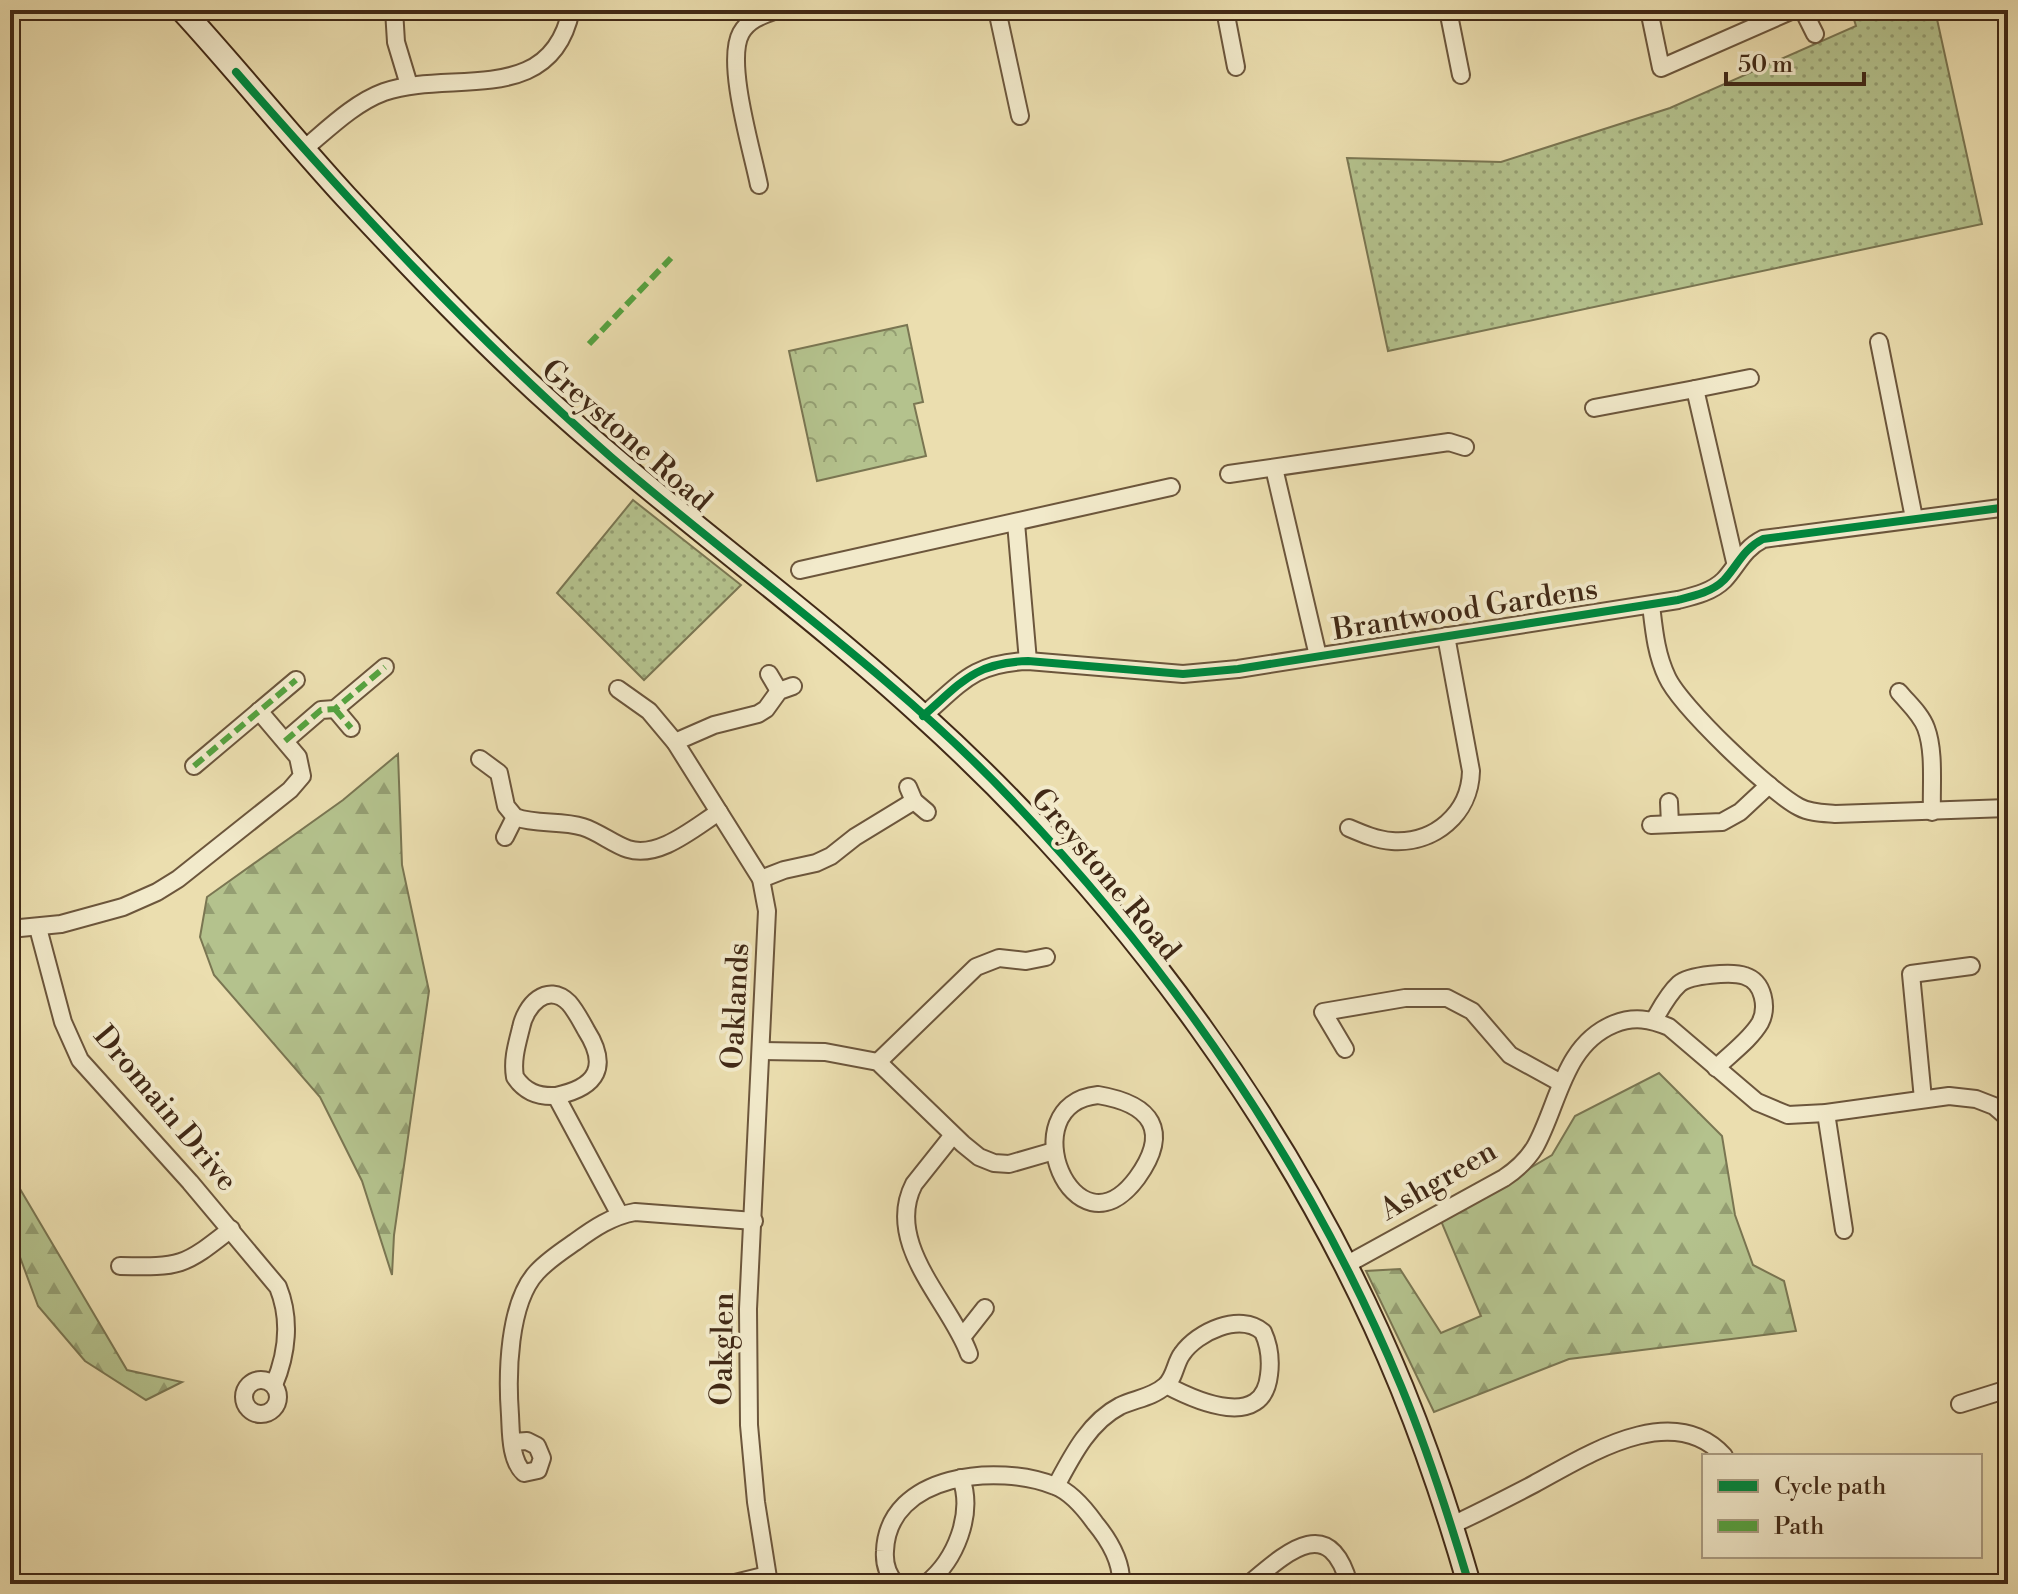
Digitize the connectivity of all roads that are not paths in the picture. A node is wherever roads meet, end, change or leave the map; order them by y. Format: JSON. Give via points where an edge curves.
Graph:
{"nodes":[{"id":1,"x":394,"y":10,"type":"edge"},
{"id":2,"x":571,"y":10,"type":"edge"},
{"id":3,"x":777,"y":10,"type":"edge"},
{"id":4,"x":997,"y":10,"type":"edge"},
{"id":5,"x":1225,"y":10,"type":"edge"},
{"id":6,"x":1448,"y":10,"type":"edge"},
{"id":7,"x":1649,"y":10,"type":"edge"},
{"id":8,"x":1793,"y":10,"type":"edge"},
{"id":9,"x":1803,"y":10,"type":"edge"},
{"id":10,"x":190,"y":15,"type":"edge"},
{"id":11,"x":1815,"y":34,"type":"dead end"},
{"id":12,"x":1236,"y":67,"type":"dead end"},
{"id":13,"x":1461,"y":75,"type":"dead end"},
{"id":14,"x":409,"y":85,"type":"junction"},
{"id":15,"x":1020,"y":116,"type":"dead end"},
{"id":16,"x":304,"y":149,"type":"junction"},
{"id":17,"x":759,"y":185,"type":"dead end"},
{"id":18,"x":1879,"y":342,"type":"dead end"},
{"id":19,"x":1750,"y":378,"type":"dead end"},
{"id":20,"x":1695,"y":389,"type":"junction"},
{"id":21,"x":1594,"y":408,"type":"dead end"},
{"id":22,"x":1465,"y":447,"type":"dead end"},
{"id":23,"x":1274,"y":468,"type":"junction"},
{"id":24,"x":1229,"y":474,"type":"dead end"},
{"id":25,"x":1171,"y":487,"type":"dead end"},
{"id":26,"x":2008,"y":507,"type":"edge"},
{"id":27,"x":1914,"y":518,"type":"junction"},
{"id":28,"x":1016,"y":523,"type":"junction"},
{"id":29,"x":1735,"y":562,"type":"junction"},
{"id":30,"x":800,"y":570,"type":"dead end"},
{"id":31,"x":1651,"y":605,"type":"junction"},
{"id":32,"x":1446,"y":636,"type":"junction"},
{"id":33,"x":1318,"y":656,"type":"junction"},
{"id":34,"x":1028,"y":661,"type":"junction"},
{"id":35,"x":385,"y":667,"type":"dead end"},
{"id":36,"x":769,"y":674,"type":"dead end"},
{"id":37,"x":296,"y":680,"type":"dead end"},
{"id":38,"x":618,"y":689,"type":"dead end"},
{"id":39,"x":1899,"y":692,"type":"dead end"},
{"id":40,"x":335,"y":709,"type":"junction"},
{"id":41,"x":259,"y":711,"type":"junction"},
{"id":42,"x":923,"y":716,"type":"junction"},
{"id":43,"x":351,"y":728,"type":"dead end"},
{"id":44,"x":285,"y":741,"type":"junction"},
{"id":45,"x":675,"y":742,"type":"junction"},
{"id":46,"x":480,"y":759,"type":"dead end"},
{"id":47,"x":194,"y":766,"type":"dead end"},
{"id":48,"x":1769,"y":785,"type":"junction"},
{"id":49,"x":916,"y":800,"type":"dead end"},
{"id":50,"x":1669,"y":802,"type":"dead end"},
{"id":51,"x":2008,"y":808,"type":"edge"},
{"id":52,"x":719,"y":812,"type":"junction"},
{"id":53,"x":1932,"y":812,"type":"junction"},
{"id":54,"x":515,"y":817,"type":"junction"},
{"id":55,"x":1670,"y":824,"type":"junction"},
{"id":56,"x":1651,"y":825,"type":"dead end"},
{"id":57,"x":1349,"y":828,"type":"dead end"},
{"id":58,"x":505,"y":837,"type":"dead end"},
{"id":59,"x":761,"y":879,"type":"junction"},
{"id":60,"x":38,"y":928,"type":"junction"},
{"id":61,"x":10,"y":929,"type":"edge"},
{"id":62,"x":1046,"y":957,"type":"dead end"},
{"id":63,"x":1026,"y":961,"type":"junction"},
{"id":64,"x":1971,"y":966,"type":"dead end"},
{"id":65,"x":1036,"y":978,"type":"dead end"},
{"id":66,"x":1654,"y":1020,"type":"junction"},
{"id":67,"x":1345,"y":1049,"type":"dead end"},
{"id":68,"x":761,"y":1051,"type":"junction"},
{"id":69,"x":878,"y":1062,"type":"junction"},
{"id":70,"x":1716,"y":1068,"type":"junction"},
{"id":71,"x":1561,"y":1083,"type":"junction"},
{"id":72,"x":556,"y":1096,"type":"junction"},
{"id":73,"x":1923,"y":1099,"type":"junction"},
{"id":74,"x":1826,"y":1113,"type":"junction"},
{"id":75,"x":2008,"y":1118,"type":"edge"},
{"id":76,"x":953,"y":1135,"type":"junction"},
{"id":77,"x":758,"y":1136,"type":"joint"},
{"id":78,"x":1054,"y":1151,"type":"junction"},
{"id":79,"x":620,"y":1215,"type":"junction"},
{"id":80,"x":754,"y":1221,"type":"junction"},
{"id":81,"x":231,"y":1229,"type":"junction"},
{"id":82,"x":1844,"y":1230,"type":"dead end"},
{"id":83,"x":120,"y":1266,"type":"dead end"},
{"id":84,"x":1344,"y":1266,"type":"junction"},
{"id":85,"x":985,"y":1308,"type":"dead end"},
{"id":86,"x":963,"y":1336,"type":"junction"},
{"id":87,"x":969,"y":1354,"type":"dead end"},
{"id":88,"x":274,"y":1385,"type":"dead end"},
{"id":89,"x":1166,"y":1385,"type":"junction"},
{"id":90,"x":2008,"y":1389,"type":"edge"},
{"id":91,"x":1960,"y":1404,"type":"dead end"},
{"id":92,"x":513,"y":1442,"type":"dead end"},
{"id":93,"x":1722,"y":1454,"type":"edge"},
{"id":94,"x":961,"y":1478,"type":"junction"},
{"id":95,"x":1056,"y":1486,"type":"junction"},
{"id":96,"x":1452,"y":1525,"type":"junction"},
{"id":97,"x":768,"y":1579,"type":"edge"},
{"id":98,"x":731,"y":1584,"type":"edge"},
{"id":99,"x":896,"y":1584,"type":"edge"},
{"id":100,"x":926,"y":1584,"type":"edge"},
{"id":101,"x":1121,"y":1584,"type":"edge"},
{"id":102,"x":1249,"y":1584,"type":"edge"},
{"id":103,"x":1349,"y":1584,"type":"edge"},
{"id":104,"x":1469,"y":1584,"type":"edge"}],
"edges":[{"from":1,"to":14,"type":"street","via":[[396,42]]},
{"from":2,"to":14,"type":"street","via":[[558,44],[530,69],[503,80]]},
{"from":3,"to":17,"type":"street","via":[[751,21],[736,50]]},
{"from":4,"to":15,"type":"street"},
{"from":5,"to":12,"type":"street"},
{"from":6,"to":13,"type":"street"},
{"from":7,"to":8,"type":"street","via":[[1661,68]]},
{"from":9,"to":11,"type":"street"},
{"from":10,"to":16,"type":"main road","name":"Greystone Road"},
{"from":14,"to":16,"type":"street","via":[[365,101]]},
{"from":16,"to":42,"type":"main road","name":"Greystone Road","via":[[552,405]]},
{"from":18,"to":27,"type":"street"},
{"from":19,"to":20,"type":"street"},
{"from":20,"to":21,"type":"street"},
{"from":20,"to":29,"type":"street"},
{"from":22,"to":23,"type":"street","via":[[1449,442]]},
{"from":23,"to":24,"type":"street"},
{"from":23,"to":33,"type":"street","name":"Brantwood Gardens"},
{"from":25,"to":28,"type":"street"},
{"from":26,"to":27,"type":"street","name":"Brantwood Gardens"},
{"from":27,"to":29,"type":"street","name":"Brantwood Gardens","via":[[1763,539]]},
{"from":28,"to":30,"type":"street"},
{"from":28,"to":34,"type":"street"},
{"from":29,"to":31,"type":"street","name":"Brantwood Gardens","via":[[1724,580],[1697,596]]},
{"from":31,"to":32,"type":"street","name":"Brantwood Gardens"},
{"from":31,"to":48,"type":"street","via":[[1657,649],[1675,692]]},
{"from":32,"to":33,"type":"street","name":"Brantwood Gardens"},
{"from":32,"to":57,"type":"street","name":"Brantwood Gardens","via":[[1471,771],[1464,803],[1438,830],[1413,840],[1387,841]]},
{"from":33,"to":34,"type":"street","name":"Brantwood Gardens","via":[[1196,673]]},
{"from":34,"to":42,"type":"street","name":"Brantwood Gardens","via":[[975,671]]},
{"from":35,"to":40,"type":"street"},
{"from":36,"to":45,"type":"street","via":[[786,689],[766,709]]},
{"from":37,"to":41,"type":"street"},
{"from":38,"to":45,"type":"street","name":"Oaklands","via":[[649,711]]},
{"from":39,"to":53,"type":"street","via":[[1926,728]]},
{"from":40,"to":43,"type":"street"},
{"from":40,"to":44,"type":"street","via":[[321,710]]},
{"from":41,"to":44,"type":"street"},
{"from":41,"to":47,"type":"street"},
{"from":42,"to":84,"type":"main road","name":"Greystone Road","via":[[1009,797],[1138,943],[1243,1091]]},
{"from":44,"to":60,"type":"street","via":[[301,762],[300,780],[178,879],[123,907]]},
{"from":45,"to":52,"type":"street","name":"Oaklands"},
{"from":46,"to":54,"type":"street","via":[[499,773],[506,806]]},
{"from":48,"to":53,"type":"street","via":[[1815,812]]},
{"from":48,"to":55,"type":"street","via":[[1722,822]]},
{"from":49,"to":59,"type":"street","via":[[831,856]]},
{"from":50,"to":55,"type":"street"},
{"from":51,"to":53,"type":"street"},
{"from":52,"to":54,"type":"street","via":[[646,851],[625,848],[587,828]]},
{"from":52,"to":59,"type":"street","name":"Oaklands"},
{"from":54,"to":58,"type":"street"},
{"from":55,"to":56,"type":"street"},
{"from":59,"to":68,"type":"street","name":"Oaklands","via":[[767,911]]},
{"from":60,"to":61,"type":"street"},
{"from":60,"to":81,"type":"street","name":"Dromain Drive","via":[[63,1022],[80,1060]]},
{"from":62,"to":63,"type":"street"},
{"from":63,"to":65,"type":"street"},
{"from":63,"to":69,"type":"street","via":[[999,958],[972,970]]},
{"from":64,"to":73,"type":"street","via":[[1911,974]]},
{"from":66,"to":70,"type":"street","via":[[1679,1034]]},
{"from":66,"to":70,"type":"street","via":[[1686,980],[1734,974],[1755,981],[1764,1005],[1760,1023]]},
{"from":66,"to":71,"type":"street","name":"Ashgreen","via":[[1624,1021],[1597,1034],[1583,1045]]},
{"from":67,"to":71,"type":"street","via":[[1323,1012],[1405,998],[1447,998],[1472,1011],[1510,1055]]},
{"from":68,"to":69,"type":"street","via":[[825,1052]]},
{"from":68,"to":77,"type":"street","name":"Oaklands"},
{"from":69,"to":76,"type":"street"},
{"from":70,"to":74,"type":"street","via":[[1772,1110],[1788,1115]]},
{"from":71,"to":84,"type":"street","name":"Ashgreen","via":[[1534,1149],[1521,1165]]},
{"from":72,"to":72,"type":"street","via":[[585,1084],[599,1057],[570,1004],[551,996],[535,1000],[527,1009],[514,1067],[515,1077],[529,1091]]},
{"from":72,"to":79,"type":"street"},
{"from":73,"to":74,"type":"street"},
{"from":73,"to":75,"type":"street","via":[[1976,1099]]},
{"from":74,"to":82,"type":"street"},
{"from":76,"to":78,"type":"street","via":[[994,1163]]},
{"from":76,"to":86,"type":"street","via":[[914,1184],[907,1213],[926,1279]]},
{"from":77,"to":80,"type":"street","name":"Oakglen"},
{"from":78,"to":78,"type":"street","via":[[1062,1116],[1088,1096],[1136,1106],[1155,1130],[1154,1147],[1142,1171],[1125,1193],[1103,1204],[1086,1201],[1074,1191]]},
{"from":79,"to":80,"type":"street"},
{"from":79,"to":92,"type":"street","via":[[556,1255],[525,1290],[508,1368]]},
{"from":80,"to":97,"type":"street","name":"Oakglen","via":[[749,1425]]},
{"from":81,"to":83,"type":"street","name":"Dromain Drive","via":[[183,1263]]},
{"from":81,"to":88,"type":"street","name":"Dromain Drive","via":[[275,1280],[284,1301],[285,1344]]},
{"from":84,"to":96,"type":"main road","name":"Greystone Road","via":[[1400,1384]]},
{"from":85,"to":86,"type":"street"},
{"from":86,"to":87,"type":"street"},
{"from":89,"to":89,"type":"street","via":[[1228,1408],[1251,1405],[1263,1397],[1268,1381],[1263,1332],[1238,1324],[1206,1334],[1182,1353]]},
{"from":89,"to":95,"type":"street","via":[[1101,1419]]},
{"from":90,"to":91,"type":"street"},
{"from":93,"to":96,"type":"street","via":[[1705,1440],[1682,1434],[1626,1438]]},
{"from":94,"to":95,"type":"street","via":[[995,1474]]},
{"from":94,"to":99,"type":"street","via":[[916,1496],[893,1521],[884,1554]]},
{"from":94,"to":100,"type":"street","via":[[967,1502],[962,1526],[945,1562]]},
{"from":95,"to":101,"type":"street","via":[[1105,1535],[1117,1558]]},
{"from":96,"to":104,"type":"main road","name":"Greystone Road"},
{"from":97,"to":98,"type":"street"},
{"from":102,"to":103,"type":"street","via":[[1311,1542],[1336,1554]]}]}
